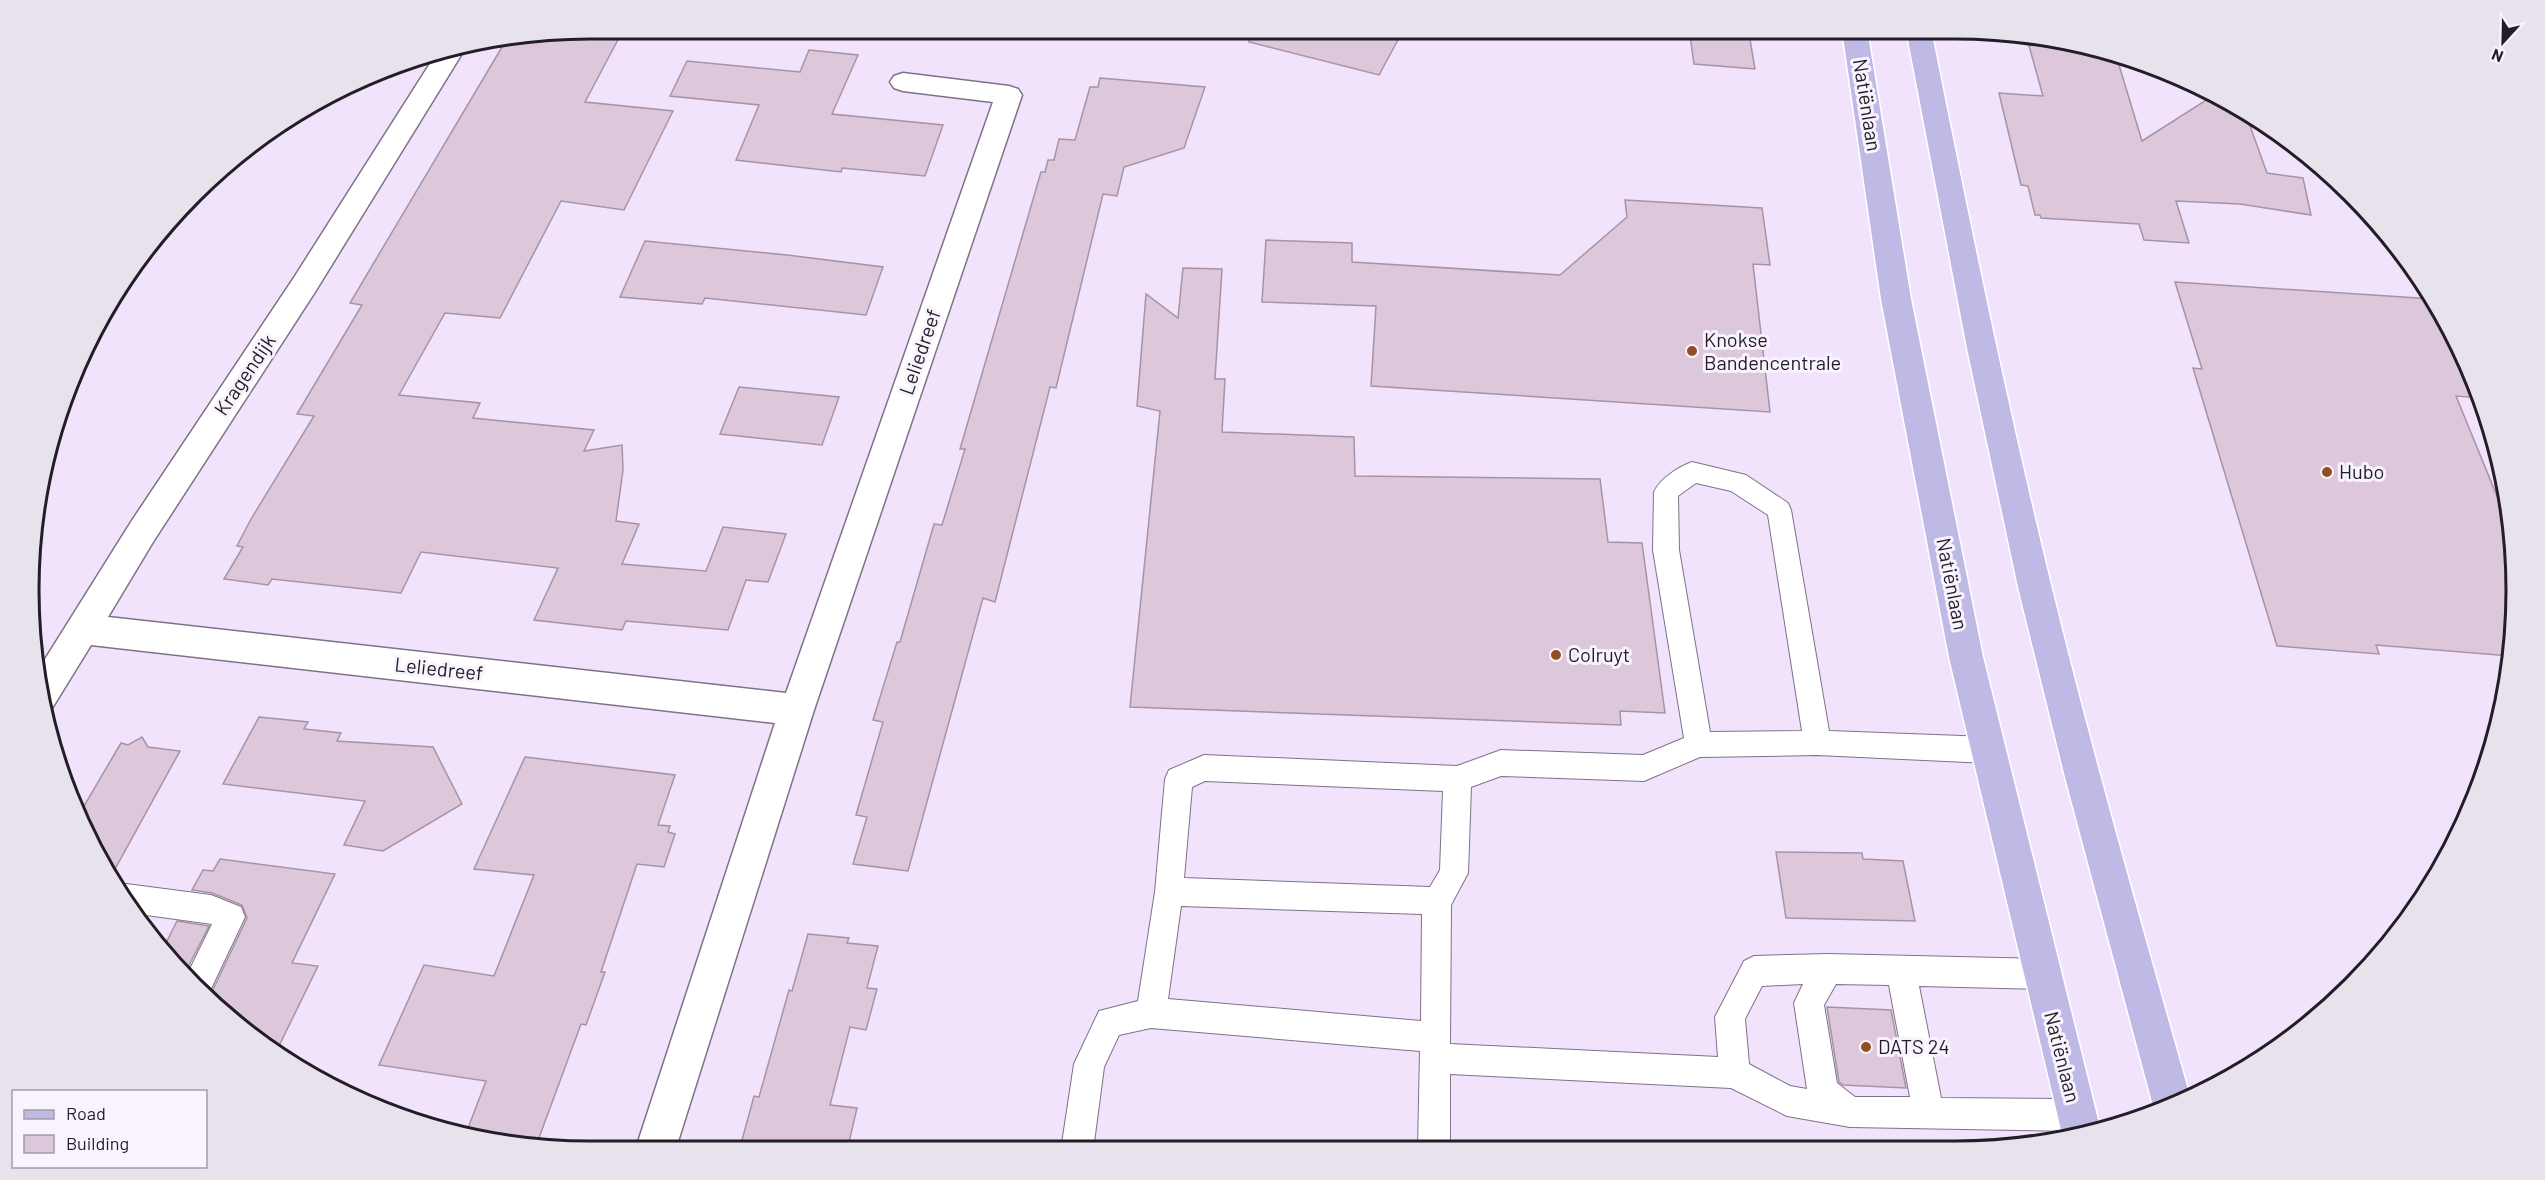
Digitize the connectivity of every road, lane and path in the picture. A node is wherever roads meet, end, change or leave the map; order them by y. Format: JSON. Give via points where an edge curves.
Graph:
{"nodes":[{"id":1,"x":1856,"y":39,"type":"edge"},
{"id":2,"x":1920,"y":39,"type":"edge"},
{"id":3,"x":446,"y":58,"type":"edge"},
{"id":4,"x":903,"y":82,"type":"dead end"},
{"id":5,"x":82,"y":629,"type":"junction"},
{"id":6,"x":48,"y":685,"type":"edge"},
{"id":7,"x":797,"y":710,"type":"junction"},
{"id":8,"x":1817,"y":743,"type":"junction"},
{"id":9,"x":1699,"y":745,"type":"junction"},
{"id":10,"x":1988,"y":750,"type":"junction"},
{"id":11,"x":1457,"y":779,"type":"junction"},
{"id":12,"x":1169,"y":892,"type":"junction"},
{"id":13,"x":134,"y":899,"type":"edge"},
{"id":14,"x":1437,"y":902,"type":"junction"},
{"id":15,"x":1828,"y":969,"type":"junction"},
{"id":16,"x":1901,"y":971,"type":"junction"},
{"id":17,"x":2042,"y":974,"type":"junction"},
{"id":18,"x":200,"y":980,"type":"edge"},
{"id":19,"x":1151,"y":1013,"type":"junction"},
{"id":20,"x":1435,"y":1047,"type":"junction"},
{"id":21,"x":1734,"y":1073,"type":"junction"},
{"id":22,"x":2170,"y":1097,"type":"edge"},
{"id":23,"x":1850,"y":1112,"type":"junction"},
{"id":24,"x":1929,"y":1113,"type":"junction"},
{"id":25,"x":2078,"y":1124,"type":"edge"},
{"id":26,"x":658,"y":1141,"type":"edge"},
{"id":27,"x":1078,"y":1141,"type":"edge"},
{"id":28,"x":1434,"y":1141,"type":"edge"}],
"edges":[{"from":1,"to":10,"type":"main road","name":"Natiënlaan","via":[[1896,299]]},
{"from":2,"to":22,"type":"main road","via":[[1969,291],[2022,530],[2057,678]]},
{"from":3,"to":5,"type":"street","name":"Kragendijk"},
{"from":4,"to":7,"type":"street","name":"Leliedreef","via":[[1009,95]]},
{"from":5,"to":6,"type":"street","name":"Kragendijk"},
{"from":5,"to":7,"type":"street","name":"Leliedreef"},
{"from":7,"to":26,"type":"street","name":"Leliedreef"},
{"from":8,"to":9,"type":"lane"},
{"from":8,"to":9,"type":"lane","via":[[1779,510],[1737,482],[1692,472],[1666,492],[1666,550]]},
{"from":8,"to":10,"type":"lane"},
{"from":9,"to":11,"type":"lane","via":[[1644,768],[1501,763]]},
{"from":10,"to":17,"type":"main road","name":"Natiënlaan"},
{"from":11,"to":12,"type":"lane","via":[[1204,768],[1179,779]]},
{"from":11,"to":14,"type":"lane","via":[[1454,873]]},
{"from":12,"to":14,"type":"lane"},
{"from":12,"to":19,"type":"lane"},
{"from":13,"to":18,"type":"lane","via":[[211,909],[231,916]]},
{"from":14,"to":20,"type":"lane"},
{"from":15,"to":16,"type":"lane"},
{"from":15,"to":21,"type":"lane","via":[[1754,970],[1730,1017]]},
{"from":15,"to":23,"type":"lane","via":[[1809,1003],[1823,1091]]},
{"from":16,"to":17,"type":"lane"},
{"from":16,"to":24,"type":"lane"},
{"from":17,"to":25,"type":"main road","name":"Natiënlaan"},
{"from":19,"to":20,"type":"lane"},
{"from":19,"to":27,"type":"lane","via":[[1110,1022],[1089,1064]]},
{"from":20,"to":21,"type":"lane"},
{"from":20,"to":28,"type":"lane"},
{"from":21,"to":23,"type":"lane","via":[[1787,1101]]},
{"from":23,"to":24,"type":"lane"},
{"from":24,"to":25,"type":"lane"}]}
